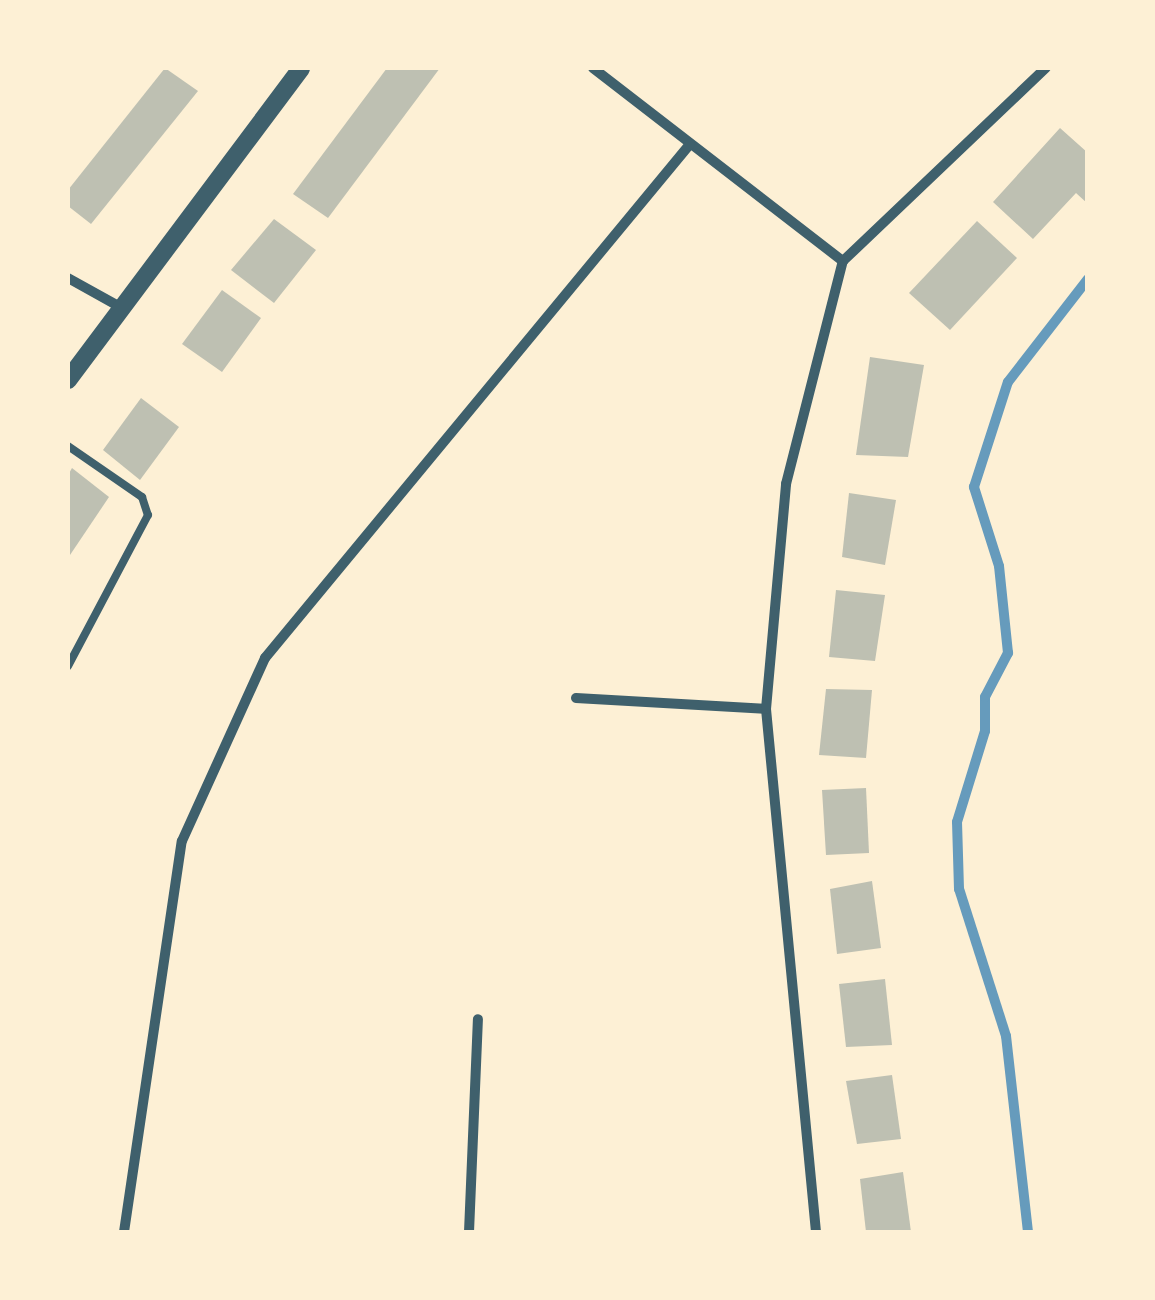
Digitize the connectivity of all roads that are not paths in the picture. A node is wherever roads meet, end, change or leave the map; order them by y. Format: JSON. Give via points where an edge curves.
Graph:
{"nodes":[{"id":1,"x":301,"y":68,"type":"edge"},
{"id":2,"x":593,"y":68,"type":"edge"},
{"id":3,"x":1046,"y":68,"type":"edge"},
{"id":4,"x":690,"y":144,"type":"junction"},
{"id":5,"x":843,"y":261,"type":"junction"},
{"id":6,"x":68,"y":278,"type":"edge"},
{"id":7,"x":120,"y":307,"type":"junction"},
{"id":8,"x":68,"y":380,"type":"edge"},
{"id":9,"x":68,"y":446,"type":"edge"},
{"id":10,"x":68,"y":666,"type":"edge"},
{"id":11,"x":576,"y":698,"type":"dead end"},
{"id":12,"x":766,"y":709,"type":"junction"},
{"id":13,"x":478,"y":1018,"type":"dead end"},
{"id":14,"x":124,"y":1232,"type":"edge"},
{"id":15,"x":469,"y":1232,"type":"edge"},
{"id":16,"x":816,"y":1232,"type":"edge"}],
"edges":[{"from":1,"to":7,"type":"street"},
{"from":2,"to":4,"type":"street"},
{"from":3,"to":5,"type":"street"},
{"from":4,"to":5,"type":"street"},
{"from":4,"to":14,"type":"street","via":[[264,658],[182,841]]},
{"from":5,"to":12,"type":"street","via":[[786,484]]},
{"from":6,"to":7,"type":"street"},
{"from":7,"to":8,"type":"street"},
{"from":9,"to":10,"type":"lane","via":[[142,497],[148,515]]},
{"from":11,"to":12,"type":"street"},
{"from":12,"to":16,"type":"street"},
{"from":13,"to":15,"type":"street"}]}
